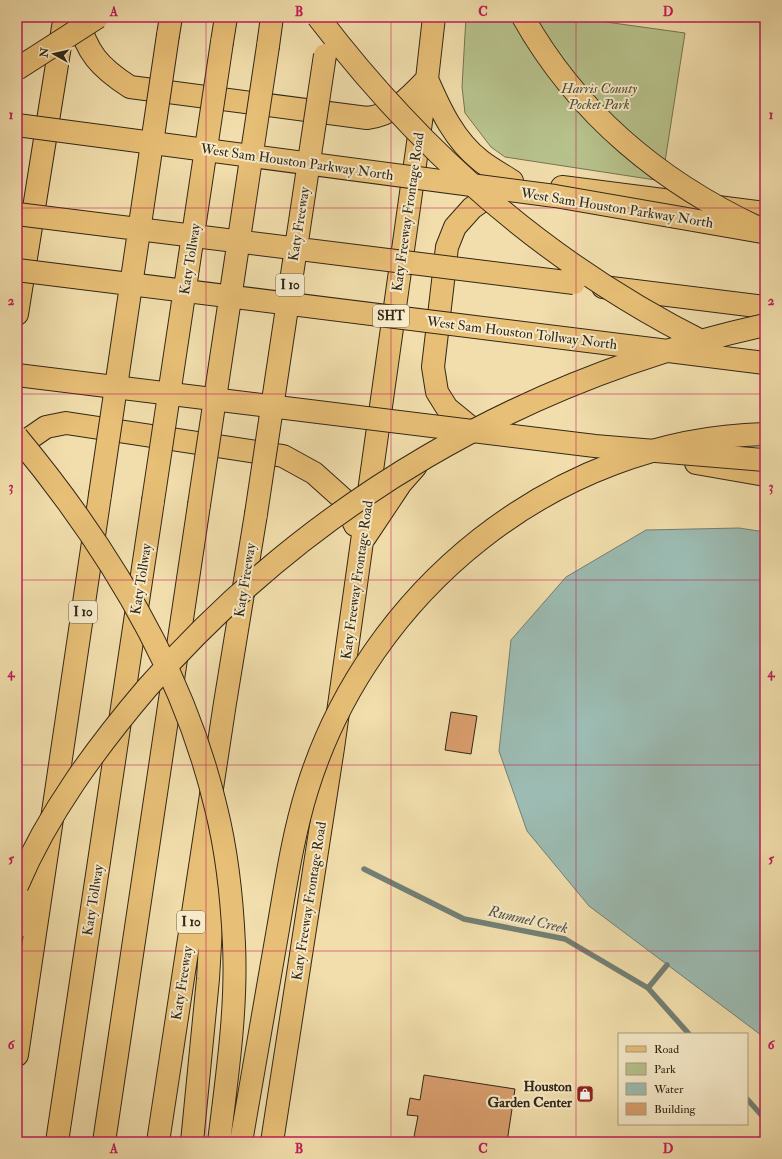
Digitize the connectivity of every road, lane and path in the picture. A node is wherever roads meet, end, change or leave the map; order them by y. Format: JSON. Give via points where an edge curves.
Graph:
{"nodes":[{"id":1,"x":59,"y":17,"type":"edge"},
{"id":2,"x":65,"y":17,"type":"edge"},
{"id":3,"x":77,"y":17,"type":"edge"},
{"id":4,"x":98,"y":17,"type":"edge"},
{"id":5,"x":226,"y":17,"type":"edge"},
{"id":6,"x":272,"y":17,"type":"edge"},
{"id":7,"x":318,"y":17,"type":"edge"},
{"id":8,"x":330,"y":17,"type":"edge"},
{"id":9,"x":434,"y":17,"type":"edge"},
{"id":10,"x":523,"y":17,"type":"edge"},
{"id":11,"x":170,"y":26,"type":"edge"},
{"id":12,"x":17,"y":69,"type":"edge"},
{"id":13,"x":427,"y":79,"type":"junction"},
{"id":14,"x":17,"y":82,"type":"edge"},
{"id":15,"x":17,"y":118,"type":"edge"},
{"id":16,"x":48,"y":122,"type":"junction"},
{"id":17,"x":17,"y":125,"type":"edge"},
{"id":18,"x":414,"y":169,"type":"junction"},
{"id":19,"x":512,"y":181,"type":"junction"},
{"id":20,"x":765,"y":213,"type":"edge"},
{"id":21,"x":17,"y":214,"type":"edge"},
{"id":22,"x":765,"y":232,"type":"edge"},
{"id":23,"x":17,"y":270,"type":"edge"},
{"id":24,"x":765,"y":307,"type":"edge"},
{"id":25,"x":17,"y":314,"type":"edge"},
{"id":26,"x":765,"y":325,"type":"edge"},
{"id":27,"x":765,"y":363,"type":"edge"},
{"id":28,"x":17,"y":369,"type":"edge"},
{"id":29,"x":765,"y":370,"type":"edge"},
{"id":30,"x":17,"y":375,"type":"edge"},
{"id":31,"x":380,"y":411,"type":"junction"},
{"id":32,"x":469,"y":426,"type":"junction"},
{"id":33,"x":765,"y":434,"type":"edge"},
{"id":34,"x":17,"y":437,"type":"edge"},
{"id":35,"x":17,"y":447,"type":"edge"},
{"id":36,"x":765,"y":460,"type":"edge"},
{"id":37,"x":765,"y":474,"type":"edge"},
{"id":38,"x":362,"y":541,"type":"junction"},
{"id":39,"x":225,"y":703,"type":"junction"},
{"id":40,"x":65,"y":730,"type":"junction"},
{"id":41,"x":17,"y":886,"type":"edge"},
{"id":42,"x":17,"y":927,"type":"edge"},
{"id":43,"x":17,"y":1056,"type":"edge"},
{"id":44,"x":57,"y":1142,"type":"edge"},
{"id":45,"x":104,"y":1142,"type":"edge"},
{"id":46,"x":158,"y":1142,"type":"edge"},
{"id":47,"x":192,"y":1142,"type":"edge"},
{"id":48,"x":219,"y":1142,"type":"edge"},
{"id":49,"x":241,"y":1142,"type":"edge"},
{"id":50,"x":272,"y":1142,"type":"edge"}],
"edges":[{"from":1,"to":14,"type":"main road","via":[[43,48]]},
{"from":2,"to":16,"type":"main road"},
{"from":3,"to":13,"type":"main road","via":[[80,30],[94,58],[108,73],[130,87],[367,118],[389,112],[411,96]]},
{"from":4,"to":12,"type":"main road","bridge":true},
{"from":5,"to":44,"type":"main road","name":"Katy Tollway","bridge":true},
{"from":6,"to":45,"type":"main road","bridge":true},
{"from":7,"to":29,"type":"main road","bridge":true,"via":[[403,119],[441,157],[515,222],[550,249],[636,306],[686,334]]},
{"from":8,"to":39,"type":"main road","name":"Katy Freeway","number":"I 10","bridge":true,"via":[[256,514]]},
{"from":9,"to":13,"type":"main road","name":"Katy Freeway Frontage Road"},
{"from":10,"to":22,"type":"main road","bridge":true,"via":[[566,80],[611,130],[641,157],[700,198]]},
{"from":11,"to":40,"type":"main road","number":"I 10","bridge":true},
{"from":13,"to":18,"type":"main road","name":"Katy Freeway Frontage Road"},
{"from":13,"to":19,"type":"main road","via":[[444,116],[461,141],[480,160]]},
{"from":15,"to":16,"type":"main road"},
{"from":16,"to":18,"type":"main road"},
{"from":16,"to":25,"type":"main road"},
{"from":17,"to":22,"type":"main road","name":"West Sam Houston Parkway North","bridge":true,"via":[[555,196]]},
{"from":18,"to":19,"type":"main road"},
{"from":18,"to":31,"type":"main road","name":"Katy Freeway Frontage Road"},
{"from":19,"to":20,"type":"main road"},
{"from":19,"to":32,"type":"main road","via":[[472,208],[455,227],[448,247],[434,367],[437,392],[447,408]]},
{"from":21,"to":24,"type":"main road","bridge":true},
{"from":23,"to":27,"type":"main road","name":"West Sam Houston Tollway North","number":"SHT","bridge":true},
{"from":26,"to":41,"type":"main road","bridge":true,"via":[[660,354],[557,390],[415,462],[322,526],[214,618],[135,703],[71,787],[48,824]]},
{"from":28,"to":31,"type":"main road"},
{"from":30,"to":36,"type":"main road","bridge":true,"via":[[595,446]]},
{"from":31,"to":32,"type":"main road"},
{"from":31,"to":38,"type":"main road","name":"Katy Freeway Frontage Road"},
{"from":32,"to":37,"type":"main road"},
{"from":32,"to":38,"type":"main road","via":[[430,451],[401,483]]},
{"from":33,"to":49,"type":"main road","bridge":true,"via":[[677,445],[628,459],[555,490],[522,509],[439,573],[390,628],[347,694],[307,789],[291,855]]},
{"from":34,"to":48,"type":"main road","bridge":true,"via":[[74,511],[128,597],[177,693],[206,770],[223,842],[234,946],[231,1037]]},
{"from":35,"to":38,"type":"main road","via":[[46,427],[66,423],[284,456],[314,473],[343,499]]},
{"from":38,"to":50,"type":"main road","name":"Katy Freeway Frontage Road","via":[[332,755]]},
{"from":39,"to":46,"type":"main road","name":"Katy Freeway","number":"I 10"},
{"from":39,"to":47,"type":"main road","via":[[208,979]]},
{"from":40,"to":42,"type":"main road"},
{"from":40,"to":43,"type":"main road","number":"I 10"}]}
